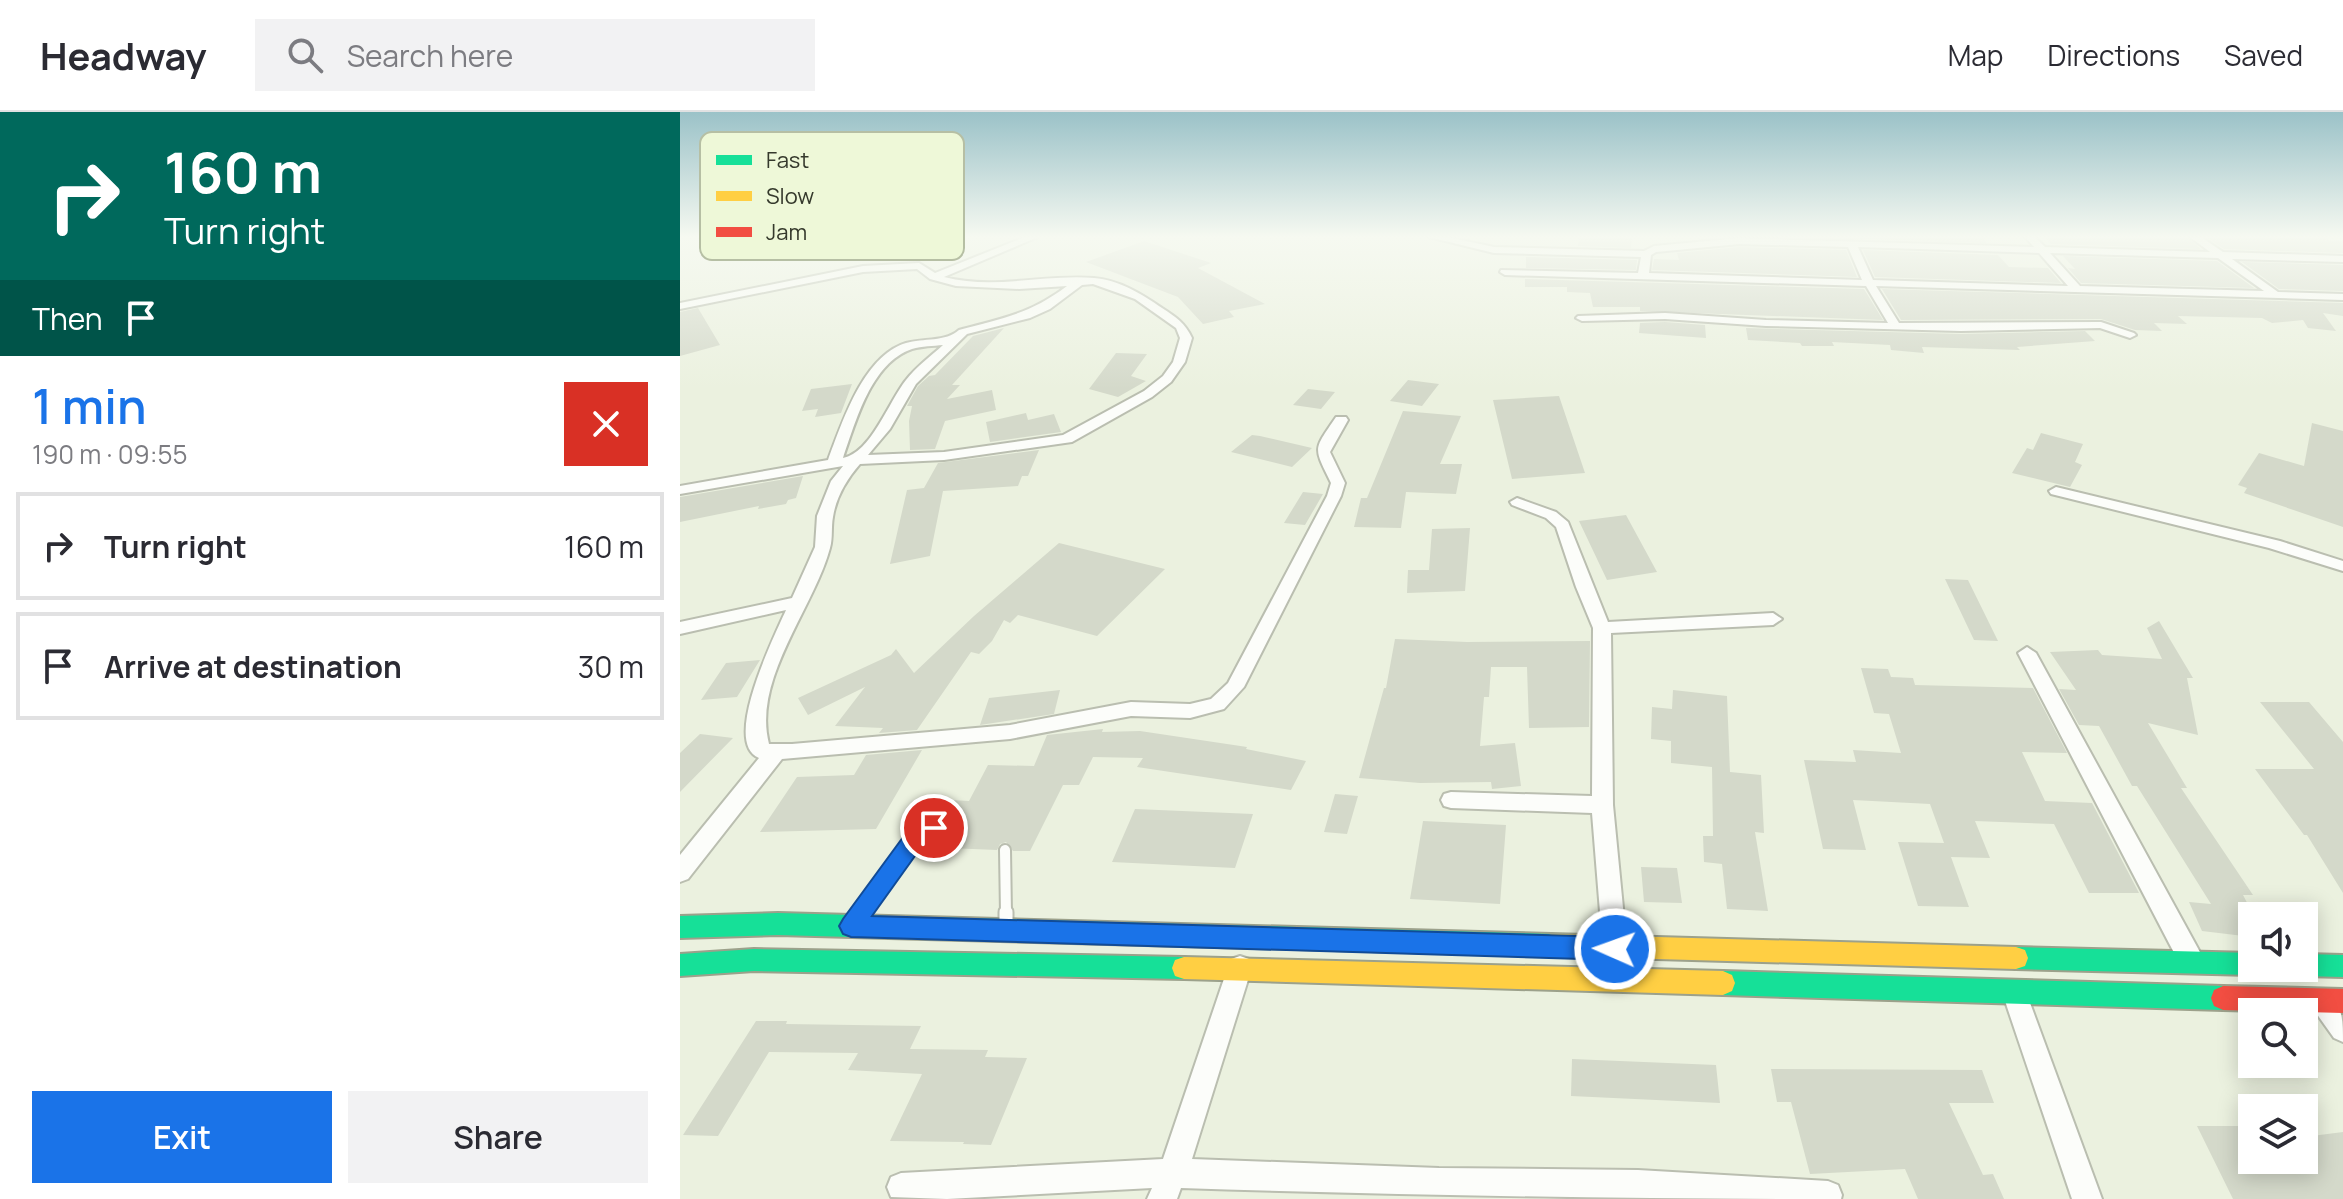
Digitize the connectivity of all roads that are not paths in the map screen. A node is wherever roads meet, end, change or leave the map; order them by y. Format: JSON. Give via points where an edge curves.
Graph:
{"nodes":[{"id":1,"x":773,"y":288,"type":"edge"},
{"id":2,"x":1071,"y":288,"type":"edge"},
{"id":3,"x":1118,"y":288,"type":"edge"},
{"id":4,"x":1872,"y":288,"type":"edge"},
{"id":5,"x":2010,"y":288,"type":"edge"},
{"id":6,"x":2076,"y":288,"type":"edge"},
{"id":7,"x":2265,"y":288,"type":"edge"},
{"id":8,"x":2078,"y":290,"type":"junction"},
{"id":9,"x":2277,"y":296,"type":"junction"},
{"id":10,"x":2343,"y":297,"type":"edge"},
{"id":11,"x":680,"y":306,"type":"edge"},
{"id":12,"x":1582,"y":318,"type":"dead end"},
{"id":13,"x":1896,"y":327,"type":"junction"},
{"id":14,"x":2130,"y":335,"type":"dead end"},
{"id":15,"x":954,"y":340,"type":"junction"},
{"id":16,"x":1341,"y":420,"type":"dead end"},
{"id":17,"x":853,"y":460,"type":"junction"},
{"id":18,"x":834,"y":463,"type":"junction"},
{"id":19,"x":680,"y":490,"type":"edge"},
{"id":20,"x":2056,"y":491,"type":"dead end"},
{"id":21,"x":1517,"y":502,"type":"dead end"},
{"id":22,"x":2343,"y":566,"type":"edge"},
{"id":23,"x":798,"y":602,"type":"junction"},
{"id":24,"x":1773,"y":619,"type":"dead end"},
{"id":25,"x":680,"y":628,"type":"edge"},
{"id":26,"x":1602,"y":628,"type":"junction"},
{"id":27,"x":2027,"y":653,"type":"dead end"},
{"id":28,"x":776,"y":752,"type":"junction"},
{"id":29,"x":1451,"y":800,"type":"dead end"},
{"id":30,"x":1602,"y":805,"type":"junction"},
{"id":31,"x":934,"y":828,"type":"dead end"},
{"id":32,"x":1005,"y":850,"type":"dead end"},
{"id":33,"x":680,"y":872,"type":"edge"},
{"id":34,"x":851,"y":926,"type":"junction"},
{"id":35,"x":680,"y":927,"type":"edge"},
{"id":36,"x":1007,"y":931,"type":"junction"},
{"id":37,"x":1247,"y":938,"type":"junction"},
{"id":38,"x":1615,"y":949,"type":"junction"},
{"id":39,"x":2192,"y":962,"type":"junction"},
{"id":40,"x":2238,"y":964,"type":"edge"},
{"id":41,"x":680,"y":965,"type":"edge"},
{"id":42,"x":2318,"y":965,"type":"edge"},
{"id":43,"x":2343,"y":966,"type":"edge"},
{"id":44,"x":1239,"y":969,"type":"junction"},
{"id":45,"x":2014,"y":992,"type":"junction"},
{"id":46,"x":2332,"y":1001,"type":"edge"},
{"id":47,"x":2343,"y":1029,"type":"edge"},
{"id":48,"x":1168,"y":1186,"type":"edge"},
{"id":49,"x":901,"y":1187,"type":"dead end"},
{"id":50,"x":1639,"y":1191,"type":"edge"},
{"id":51,"x":1828,"y":1195,"type":"dead end"},
{"id":52,"x":2087,"y":1199,"type":"edge"}],
"edges":[{"from":1,"to":11,"type":"street"},
{"from":2,"to":15,"type":"street","via":[[1026,316],[963,332]]},
{"from":3,"to":17,"type":"street","via":[[1181,326],[1186,338],[1179,362],[1148,394],[1067,439],[944,456]]},
{"from":4,"to":13,"type":"street"},
{"from":5,"to":8,"type":"street"},
{"from":6,"to":8,"type":"street"},
{"from":7,"to":9,"type":"street"},
{"from":8,"to":9,"type":"street"},
{"from":9,"to":10,"type":"street"},
{"from":12,"to":13,"type":"street","via":[[1665,316]]},
{"from":13,"to":14,"type":"street","via":[[2101,325]]},
{"from":15,"to":17,"type":"street","via":[[911,382],[883,429]]},
{"from":15,"to":18,"type":"street","via":[[903,348],[883,364],[848,423]]},
{"from":16,"to":28,"type":"street","via":[[1321,455],[1338,483],[1334,496],[1235,687],[1217,704],[1190,711],[1092,714],[1010,732]]},
{"from":17,"to":18,"type":"street"},
{"from":17,"to":23,"type":"street","via":[[838,481],[825,516],[823,547]]},
{"from":18,"to":19,"type":"street"},
{"from":20,"to":22,"type":"street"},
{"from":21,"to":26,"type":"street","via":[[1563,525]]},
{"from":23,"to":25,"type":"street"},
{"from":23,"to":28,"type":"street","via":[[765,676],[755,728],[761,751]]},
{"from":24,"to":26,"type":"street"},
{"from":26,"to":30,"type":"street"},
{"from":27,"to":39,"type":"street"},
{"from":28,"to":33,"type":"street"},
{"from":29,"to":30,"type":"street"},
{"from":30,"to":38,"type":"street"},
{"from":31,"to":34,"type":"lane","via":[[917,835]]},
{"from":32,"to":36,"type":"lane"},
{"from":34,"to":35,"type":"main road"},
{"from":34,"to":36,"type":"main road"},
{"from":36,"to":37,"type":"main road"},
{"from":37,"to":38,"type":"main road"},
{"from":37,"to":44,"type":"street"},
{"from":38,"to":39,"type":"main road"},
{"from":39,"to":40,"type":"main road"},
{"from":41,"to":44,"type":"main road","via":[[754,960]]},
{"from":42,"to":43,"type":"main road"},
{"from":44,"to":45,"type":"main road"},
{"from":44,"to":48,"type":"street"},
{"from":45,"to":46,"type":"main road"},
{"from":45,"to":52,"type":"street"},
{"from":46,"to":47,"type":"street"},
{"from":48,"to":49,"type":"street"},
{"from":48,"to":50,"type":"street","via":[[1439,1182]]},
{"from":50,"to":51,"type":"street"}]}
